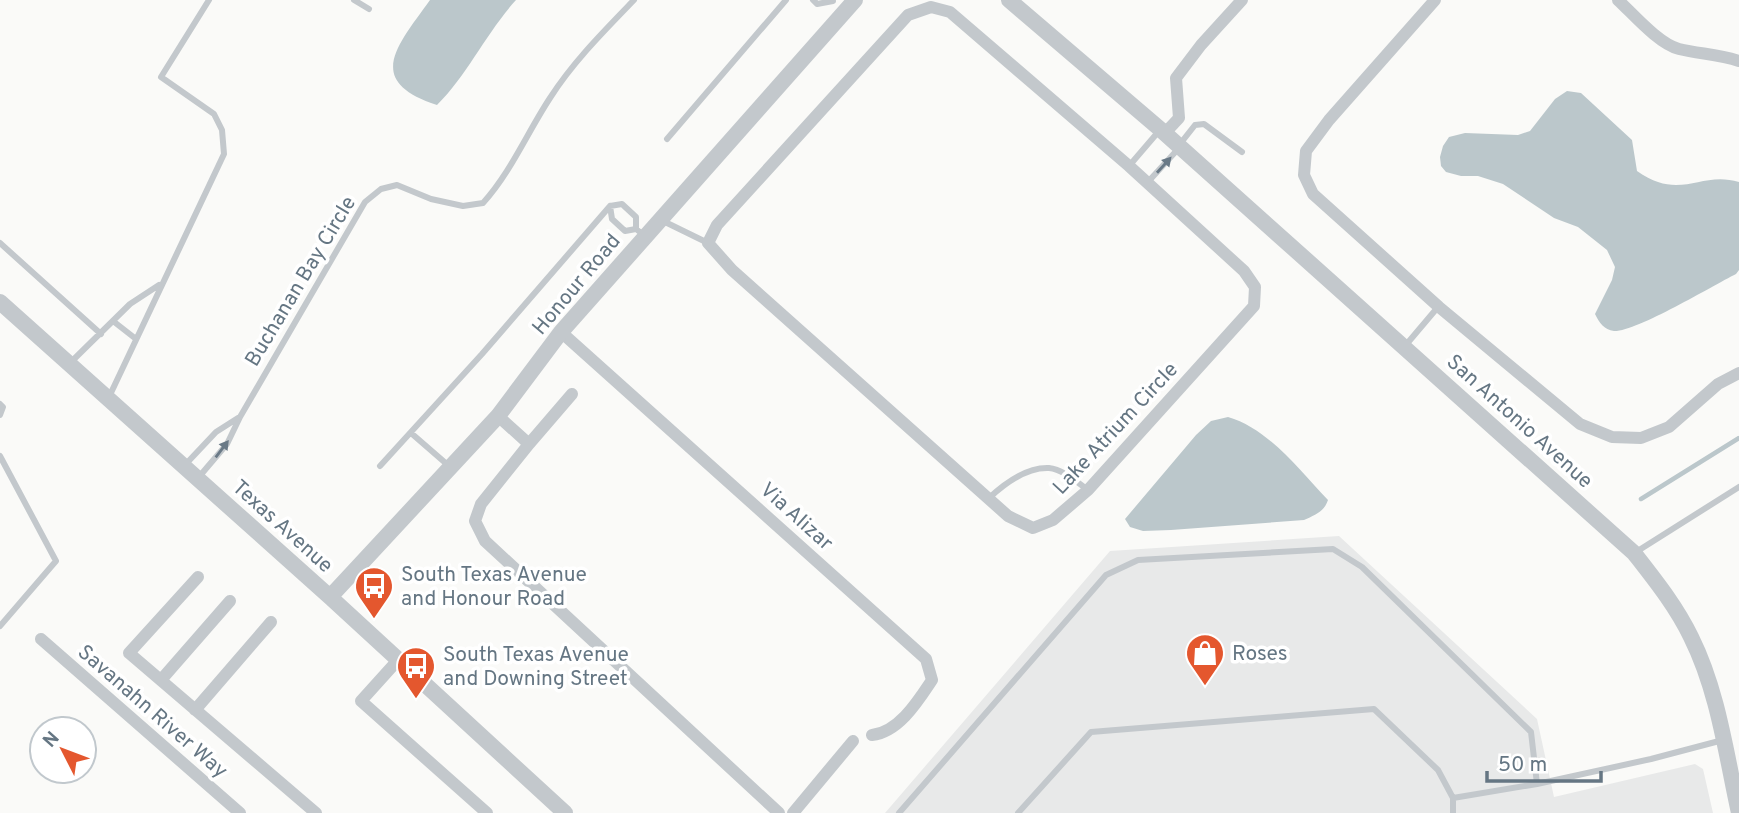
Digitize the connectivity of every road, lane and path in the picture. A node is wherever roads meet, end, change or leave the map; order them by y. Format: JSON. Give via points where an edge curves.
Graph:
{"nodes":[{"id":1,"x":209,"y":0,"type":"edge"},
{"id":2,"x":354,"y":0,"type":"edge"},
{"id":3,"x":634,"y":0,"type":"edge"},
{"id":4,"x":786,"y":0,"type":"edge"},
{"id":5,"x":813,"y":0,"type":"edge"},
{"id":6,"x":833,"y":0,"type":"edge"},
{"id":7,"x":1009,"y":0,"type":"edge"},
{"id":8,"x":1242,"y":0,"type":"edge"},
{"id":9,"x":1435,"y":0,"type":"edge"},
{"id":10,"x":1618,"y":0,"type":"edge"},
{"id":11,"x":851,"y":6,"type":"edge"},
{"id":12,"x":369,"y":9,"type":"dead end"},
{"id":13,"x":1739,"y":61,"type":"edge"},
{"id":14,"x":1162,"y":131,"type":"junction"},
{"id":15,"x":667,"y":139,"type":"dead end"},
{"id":16,"x":1179,"y":146,"type":"junction"},
{"id":17,"x":1242,"y":152,"type":"dead end"},
{"id":18,"x":1129,"y":166,"type":"junction"},
{"id":19,"x":1147,"y":183,"type":"junction"},
{"id":20,"x":610,"y":206,"type":"junction"},
{"id":21,"x":660,"y":219,"type":"junction"},
{"id":22,"x":640,"y":232,"type":"junction"},
{"id":23,"x":0,"y":243,"type":"edge"},
{"id":24,"x":708,"y":243,"type":"junction"},
{"id":25,"x":161,"y":284,"type":"junction"},
{"id":26,"x":0,"y":302,"type":"edge"},
{"id":27,"x":1438,"y":307,"type":"junction"},
{"id":28,"x":113,"y":321,"type":"junction"},
{"id":29,"x":561,"y":332,"type":"junction"},
{"id":30,"x":101,"y":334,"type":"junction"},
{"id":31,"x":136,"y":339,"type":"junction"},
{"id":32,"x":1405,"y":346,"type":"junction"},
{"id":33,"x":69,"y":364,"type":"junction"},
{"id":34,"x":1739,"y":373,"type":"edge"},
{"id":35,"x":572,"y":394,"type":"dead end"},
{"id":36,"x":108,"y":398,"type":"junction"},
{"id":37,"x":0,"y":404,"type":"edge"},
{"id":38,"x":0,"y":415,"type":"edge"},
{"id":39,"x":498,"y":416,"type":"junction"},
{"id":40,"x":240,"y":417,"type":"junction"},
{"id":41,"x":411,"y":433,"type":"junction"},
{"id":42,"x":529,"y":444,"type":"junction"},
{"id":43,"x":0,"y":456,"type":"edge"},
{"id":44,"x":184,"y":466,"type":"junction"},
{"id":45,"x":380,"y":466,"type":"dead end"},
{"id":46,"x":450,"y":467,"type":"junction"},
{"id":47,"x":198,"y":478,"type":"junction"},
{"id":48,"x":1739,"y":487,"type":"edge"},
{"id":49,"x":1088,"y":490,"type":"junction"},
{"id":50,"x":989,"y":498,"type":"junction"},
{"id":51,"x":1634,"y":553,"type":"junction"},
{"id":52,"x":198,"y":577,"type":"dead end"},
{"id":53,"x":330,"y":597,"type":"junction"},
{"id":54,"x":230,"y":601,"type":"dead end"},
{"id":55,"x":271,"y":622,"type":"dead end"},
{"id":56,"x":0,"y":626,"type":"edge"},
{"id":57,"x":41,"y":639,"type":"dead end"},
{"id":58,"x":398,"y":660,"type":"junction"},
{"id":59,"x":160,"y":680,"type":"junction"},
{"id":60,"x":195,"y":710,"type":"junction"},
{"id":61,"x":872,"y":735,"type":"dead end"},
{"id":62,"x":1723,"y":740,"type":"junction"},
{"id":63,"x":853,"y":741,"type":"dead end"},
{"id":64,"x":1735,"y":775,"type":"edge"},
{"id":65,"x":1537,"y":784,"type":"junction"},
{"id":66,"x":1453,"y":798,"type":"junction"},
{"id":67,"x":240,"y":813,"type":"edge"},
{"id":68,"x":316,"y":813,"type":"edge"},
{"id":69,"x":487,"y":813,"type":"edge"},
{"id":70,"x":565,"y":813,"type":"edge"},
{"id":71,"x":779,"y":813,"type":"edge"},
{"id":72,"x":793,"y":813,"type":"edge"},
{"id":73,"x":899,"y":813,"type":"edge"},
{"id":74,"x":1018,"y":813,"type":"edge"},
{"id":75,"x":1453,"y":813,"type":"edge"},
{"id":76,"x":1739,"y":813,"type":"edge"}],
"edges":[{"from":1,"to":25,"type":"lane","via":[[161,77],[214,114],[222,130],[224,154]]},
{"from":2,"to":12,"type":"lane"},
{"from":3,"to":40,"type":"lane","name":"Buchanan Bay Circle","via":[[593,41],[551,97],[483,203],[463,206],[397,185],[382,189],[365,202]]},
{"from":4,"to":15,"type":"lane"},
{"from":5,"to":6,"type":"lane","via":[[817,4]]},
{"from":6,"to":11,"type":"lane"},
{"from":7,"to":14,"type":"street","name":"San Antonio Avenue"},
{"from":8,"to":14,"type":"street","via":[[1176,78],[1179,118]]},
{"from":9,"to":27,"type":"street","via":[[1323,126],[1306,151],[1304,176],[1313,194]]},
{"from":10,"to":13,"type":"street","via":[[1676,49]]},
{"from":11,"to":21,"type":"street","name":"Honour Road"},
{"from":14,"to":16,"type":"street","name":"San Antonio Avenue"},
{"from":14,"to":18,"type":"lane"},
{"from":16,"to":17,"type":"lane","via":[[1195,125],[1204,124]]},
{"from":19,"to":16,"type":"lane","one_way":true},
{"from":16,"to":32,"type":"street","name":"San Antonio Avenue"},
{"from":18,"to":19,"type":"street","name":"Lake Atrium Circle"},
{"from":18,"to":24,"type":"street","name":"Lake Atrium Circle","via":[[950,12],[931,7],[908,15],[717,225]]},
{"from":19,"to":49,"type":"street","name":"Lake Atrium Circle","via":[[1244,271],[1255,287],[1254,306]]},
{"from":20,"to":22,"type":"lane","via":[[612,219],[625,231]]},
{"from":20,"to":22,"type":"lane","via":[[622,204],[636,217]]},
{"from":20,"to":41,"type":"lane"},
{"from":21,"to":22,"type":"street","name":"Honour Road"},
{"from":21,"to":24,"type":"lane","name":"Lake Atrium Circle"},
{"from":22,"to":29,"type":"street","name":"Honour Road"},
{"from":23,"to":30,"type":"lane"},
{"from":24,"to":50,"type":"street","name":"Lake Atrium Circle","via":[[732,270]]},
{"from":25,"to":28,"type":"lane"},
{"from":25,"to":31,"type":"lane"},
{"from":26,"to":33,"type":"street","name":"Texas Avenue"},
{"from":27,"to":32,"type":"lane"},
{"from":27,"to":34,"type":"street","via":[[1580,424],[1612,437],[1642,438],[1669,427],[1718,384]]},
{"from":28,"to":30,"type":"lane"},
{"from":28,"to":31,"type":"lane"},
{"from":29,"to":39,"type":"street","name":"Honour Road"},
{"from":29,"to":61,"type":"street","name":"Via Alizar","via":[[926,659],[932,680],[920,698],[890,728]]},
{"from":30,"to":33,"type":"lane"},
{"from":31,"to":36,"type":"lane"},
{"from":32,"to":51,"type":"street","name":"San Antonio Avenue"},
{"from":33,"to":36,"type":"street","name":"Texas Avenue"},
{"from":35,"to":42,"type":"street"},
{"from":36,"to":44,"type":"street","name":"Texas Avenue"},
{"from":37,"to":38,"type":"lane"},
{"from":39,"to":42,"type":"street"},
{"from":39,"to":46,"type":"street","name":"Honour Road"},
{"from":40,"to":44,"type":"lane","name":"Buchanan Bay Circle","via":[[216,432]]},
{"from":47,"to":40,"type":"lane","name":"Buchanan Bay Circle","one_way":true,"via":[[227,444]]},
{"from":41,"to":45,"type":"lane"},
{"from":41,"to":46,"type":"lane"},
{"from":42,"to":71,"type":"street","via":[[481,504],[475,521],[485,541]]},
{"from":43,"to":56,"type":"lane","via":[[56,561]]},
{"from":44,"to":47,"type":"street","name":"Texas Avenue"},
{"from":46,"to":53,"type":"street","name":"Honour Road"},
{"from":47,"to":53,"type":"street","name":"Texas Avenue"},
{"from":48,"to":51,"type":"lane"},
{"from":49,"to":50,"type":"lane","via":[[1049,468],[1020,475]]},
{"from":49,"to":50,"type":"street","name":"Lake Atrium Circle","via":[[1053,520],[1033,528],[1008,516]]},
{"from":51,"to":62,"type":"street","name":"San Antonio Avenue","via":[[1692,638]]},
{"from":52,"to":59,"type":"street","via":[[129,653]]},
{"from":53,"to":58,"type":"street","name":"Texas Avenue"},
{"from":54,"to":59,"type":"street"},
{"from":55,"to":60,"type":"street"},
{"from":57,"to":67,"type":"street","name":"Savanahn River Way"},
{"from":58,"to":69,"type":"street","via":[[361,701]]},
{"from":58,"to":70,"type":"street","name":"Texas Avenue"},
{"from":59,"to":60,"type":"street"},
{"from":60,"to":68,"type":"street"},
{"from":62,"to":64,"type":"street","name":"San Antonio Avenue"},
{"from":62,"to":65,"type":"lane"},
{"from":63,"to":72,"type":"street"},
{"from":64,"to":76,"type":"street","name":"San Antonio Avenue"},
{"from":65,"to":66,"type":"lane"},
{"from":65,"to":73,"type":"lane","via":[[1531,732],[1362,567],[1333,549],[1138,560],[1106,575]]},
{"from":66,"to":74,"type":"lane","via":[[1438,770],[1374,709],[1091,732]]},
{"from":66,"to":75,"type":"lane"}]}
